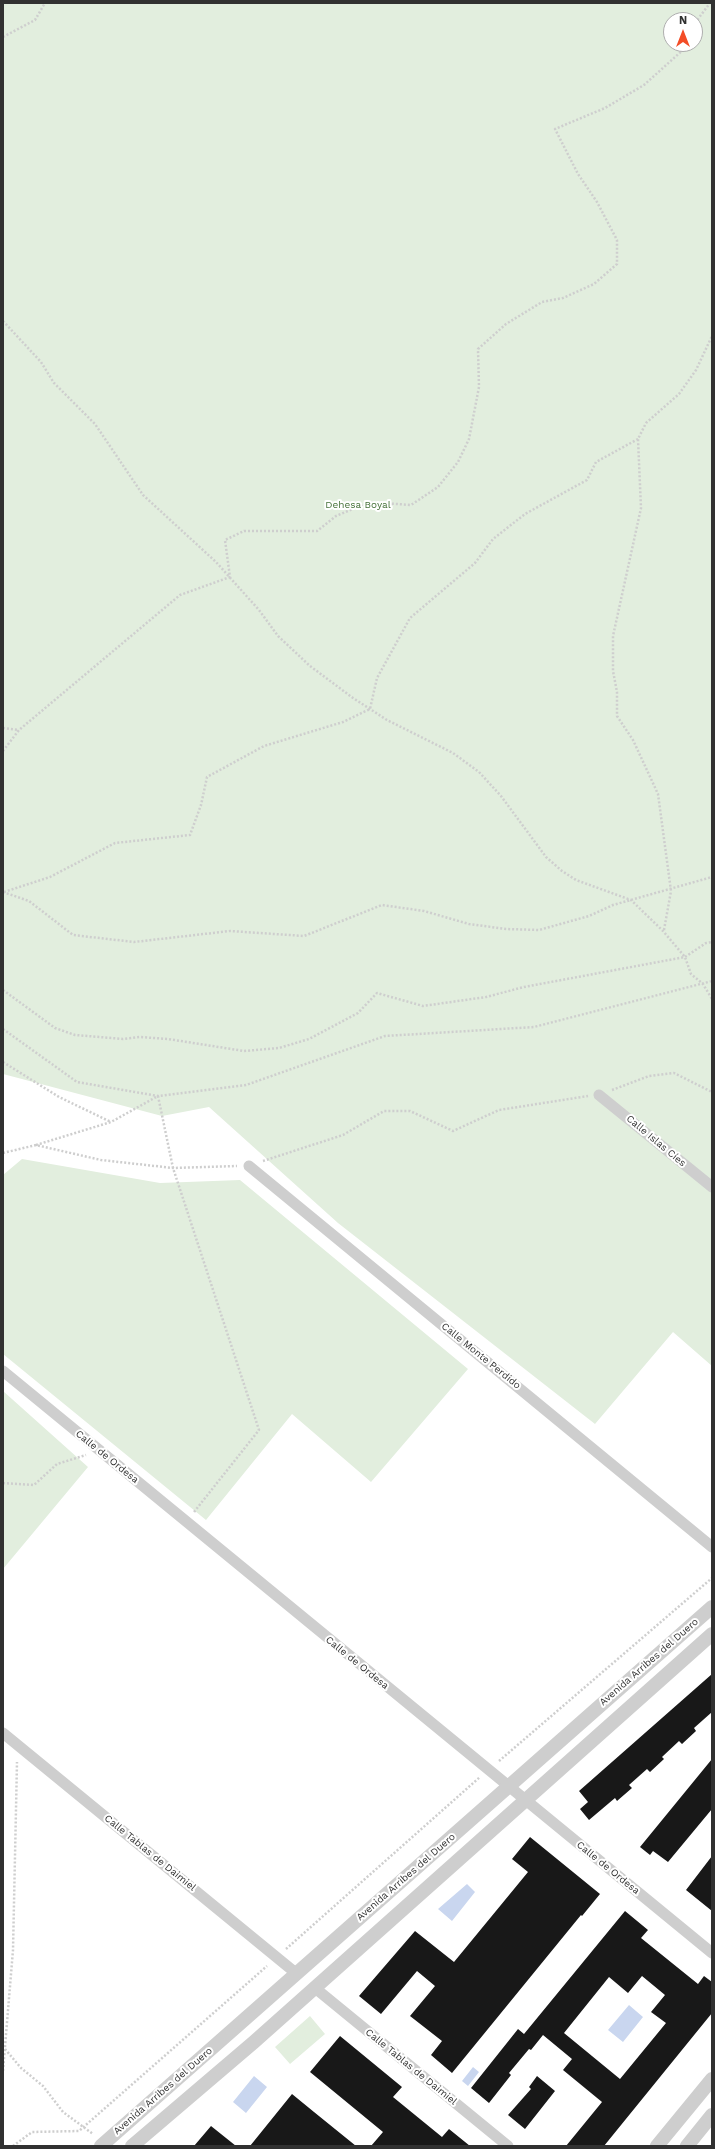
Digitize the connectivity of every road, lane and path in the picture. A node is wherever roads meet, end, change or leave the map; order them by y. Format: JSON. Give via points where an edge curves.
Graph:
{"nodes":[{"id":1,"x":45,"y":3,"type":"edge"},
{"id":2,"x":710,"y":3,"type":"edge"},
{"id":3,"x":703,"y":12,"type":"edge"},
{"id":4,"x":3,"y":37,"type":"edge"},
{"id":5,"x":681,"y":52,"type":"edge"},
{"id":6,"x":3,"y":321,"type":"edge"},
{"id":7,"x":712,"y":336,"type":"edge"},
{"id":8,"x":638,"y":439,"type":"junction"},
{"id":9,"x":230,"y":577,"type":"junction"},
{"id":10,"x":370,"y":709,"type":"junction"},
{"id":11,"x":3,"y":728,"type":"edge"},
{"id":12,"x":19,"y":730,"type":"junction"},
{"id":13,"x":3,"y":751,"type":"edge"},
{"id":14,"x":712,"y":876,"type":"edge"},
{"id":15,"x":3,"y":892,"type":"edge"},
{"id":16,"x":631,"y":900,"type":"junction"},
{"id":17,"x":664,"y":931,"type":"junction"},
{"id":18,"x":712,"y":942,"type":"edge"},
{"id":19,"x":685,"y":957,"type":"junction"},
{"id":20,"x":712,"y":981,"type":"edge"},
{"id":21,"x":703,"y":984,"type":"junction"},
{"id":22,"x":3,"y":990,"type":"edge"},
{"id":23,"x":712,"y":999,"type":"edge"},
{"id":24,"x":3,"y":1029,"type":"edge"},
{"id":25,"x":3,"y":1062,"type":"edge"},
{"id":26,"x":712,"y":1092,"type":"edge"},
{"id":27,"x":600,"y":1094,"type":"junction"},
{"id":28,"x":158,"y":1096,"type":"junction"},
{"id":29,"x":111,"y":1122,"type":"junction"},
{"id":30,"x":36,"y":1145,"type":"junction"},
{"id":31,"x":3,"y":1153,"type":"edge"},
{"id":32,"x":249,"y":1166,"type":"junction"},
{"id":33,"x":173,"y":1168,"type":"junction"},
{"id":34,"x":712,"y":1187,"type":"edge"},
{"id":35,"x":3,"y":1371,"type":"edge"},
{"id":36,"x":100,"y":1451,"type":"junction"},
{"id":37,"x":3,"y":1483,"type":"edge"},
{"id":38,"x":186,"y":1522,"type":"junction"},
{"id":39,"x":712,"y":1547,"type":"edge"},
{"id":40,"x":712,"y":1578,"type":"edge"},
{"id":41,"x":712,"y":1607,"type":"edge"},
{"id":42,"x":712,"y":1634,"type":"edge"},
{"id":43,"x":3,"y":1733,"type":"edge"},
{"id":44,"x":18,"y":1745,"type":"junction"},
{"id":45,"x":488,"y":1770,"type":"junction"},
{"id":46,"x":508,"y":1787,"type":"junction"},
{"id":47,"x":525,"y":1800,"type":"junction"},
{"id":48,"x":712,"y":1953,"type":"edge"},
{"id":49,"x":277,"y":1957,"type":"junction"},
{"id":50,"x":297,"y":1974,"type":"junction"},
{"id":51,"x":314,"y":1988,"type":"junction"},
{"id":52,"x":5,"y":2049,"type":"junction"},
{"id":53,"x":3,"y":2071,"type":"edge"},
{"id":54,"x":712,"y":2079,"type":"edge"},
{"id":55,"x":712,"y":2115,"type":"edge"},
{"id":56,"x":84,"y":2126,"type":"junction"},
{"id":57,"x":12,"y":2146,"type":"edge"},
{"id":58,"x":101,"y":2146,"type":"edge"},
{"id":59,"x":132,"y":2146,"type":"edge"},
{"id":60,"x":508,"y":2146,"type":"edge"},
{"id":61,"x":657,"y":2146,"type":"edge"},
{"id":62,"x":687,"y":2146,"type":"edge"}],
"edges":[{"from":1,"to":4,"type":"path","via":[[35,20]]},
{"from":2,"to":3,"type":"path"},
{"from":5,"to":9,"type":"path","via":[[644,85],[605,108],[555,129],[617,240],[617,264],[594,284],[563,298],[542,302],[506,324],[478,349],[479,387],[468,439],[458,462],[438,487],[411,505],[369,502],[336,516],[318,531],[244,531],[225,540]]},
{"from":6,"to":9,"type":"path","via":[[41,362],[54,383],[94,424],[144,495]]},
{"from":7,"to":8,"type":"path","via":[[696,370],[679,394],[646,423]]},
{"from":8,"to":10,"type":"path","via":[[596,462],[587,480],[525,514],[493,539],[475,563],[410,618],[377,678]]},
{"from":8,"to":17,"type":"path","via":[[641,508],[613,636],[613,671],[618,716],[633,740],[658,794],[671,890]]},
{"from":9,"to":10,"type":"path","via":[[278,636],[310,666]]},
{"from":9,"to":12,"type":"path","via":[[180,595]]},
{"from":10,"to":15,"type":"path","via":[[342,722],[264,746],[207,777],[201,805],[190,835],[115,843],[50,877]]},
{"from":10,"to":16,"type":"path","via":[[453,753],[479,772],[501,796],[546,857],[562,871],[576,880]]},
{"from":11,"to":12,"type":"path"},
{"from":12,"to":13,"type":"path"},
{"from":14,"to":16,"type":"path"},
{"from":15,"to":16,"type":"path","via":[[29,900],[73,935],[134,942],[230,931],[304,936],[382,905],[424,911],[468,924],[539,930],[589,916]]},
{"from":16,"to":17,"type":"path"},
{"from":17,"to":19,"type":"path"},
{"from":18,"to":19,"type":"path","via":[[706,943]]},
{"from":19,"to":21,"type":"path","via":[[691,974]]},
{"from":19,"to":22,"type":"path","via":[[524,986],[486,997],[423,1006],[377,993],[358,1013],[309,1039],[279,1048],[244,1051],[168,1039],[75,1035],[55,1028]]},
{"from":20,"to":21,"type":"path"},
{"from":21,"to":23,"type":"path"},
{"from":21,"to":28,"type":"path","via":[[534,1027],[385,1036],[246,1085]]},
{"from":24,"to":28,"type":"path","via":[[77,1082]]},
{"from":25,"to":29,"type":"path","via":[[59,1097]]},
{"from":26,"to":27,"type":"path","via":[[674,1073],[649,1076]]},
{"from":27,"to":32,"type":"path","via":[[499,1110],[453,1131],[410,1112],[384,1112],[342,1135]]},
{"from":27,"to":34,"type":"street","name":"Calle Islas Cíes"},
{"from":28,"to":29,"type":"path"},
{"from":28,"to":33,"type":"path"},
{"from":29,"to":30,"type":"path"},
{"from":30,"to":31,"type":"path"},
{"from":30,"to":33,"type":"path","via":[[101,1160]]},
{"from":32,"to":33,"type":"path"},
{"from":32,"to":39,"type":"street","name":"Calle Monte Perdido"},
{"from":33,"to":38,"type":"path","via":[[259,1430]]},
{"from":35,"to":36,"type":"street","name":"Calle de Ordesa"},
{"from":36,"to":37,"type":"path","via":[[57,1464],[34,1485]]},
{"from":36,"to":38,"type":"street","name":"Calle de Ordesa"},
{"from":38,"to":45,"type":"street","name":"Calle de Ordesa"},
{"from":40,"to":45,"type":"path"},
{"from":41,"to":46,"type":"street","name":"Avenida Arribes del Duero"},
{"from":42,"to":47,"type":"street","name":"Avenida Arribes del Duero"},
{"from":43,"to":44,"type":"street","name":"Calle Tablas de Daimiel"},
{"from":44,"to":49,"type":"street","name":"Calle Tablas de Daimiel"},
{"from":44,"to":52,"type":"path","via":[[13,1950]]},
{"from":45,"to":46,"type":"street","name":"Calle de Ordesa"},
{"from":45,"to":49,"type":"path"},
{"from":46,"to":47,"type":"street","name":"Calle de Ordesa"},
{"from":46,"to":50,"type":"street","name":"Avenida Arribes del Duero"},
{"from":47,"to":48,"type":"street","name":"Calle de Ordesa"},
{"from":47,"to":51,"type":"street","name":"Avenida Arribes del Duero"},
{"from":49,"to":50,"type":"street","name":"Calle Tablas de Daimiel"},
{"from":49,"to":56,"type":"path"},
{"from":50,"to":58,"type":"street","name":"Avenida Arribes del Duero"},
{"from":51,"to":59,"type":"street","name":"Avenida Arribes del Duero"},
{"from":51,"to":60,"type":"street","name":"Calle Tablas de Daimiel"},
{"from":52,"to":53,"type":"path"},
{"from":52,"to":56,"type":"path","via":[[21,2068],[43,2086],[63,2112]]},
{"from":54,"to":61,"type":"street"},
{"from":55,"to":62,"type":"street"},
{"from":56,"to":57,"type":"path","via":[[79,2131],[32,2132]]}]}
